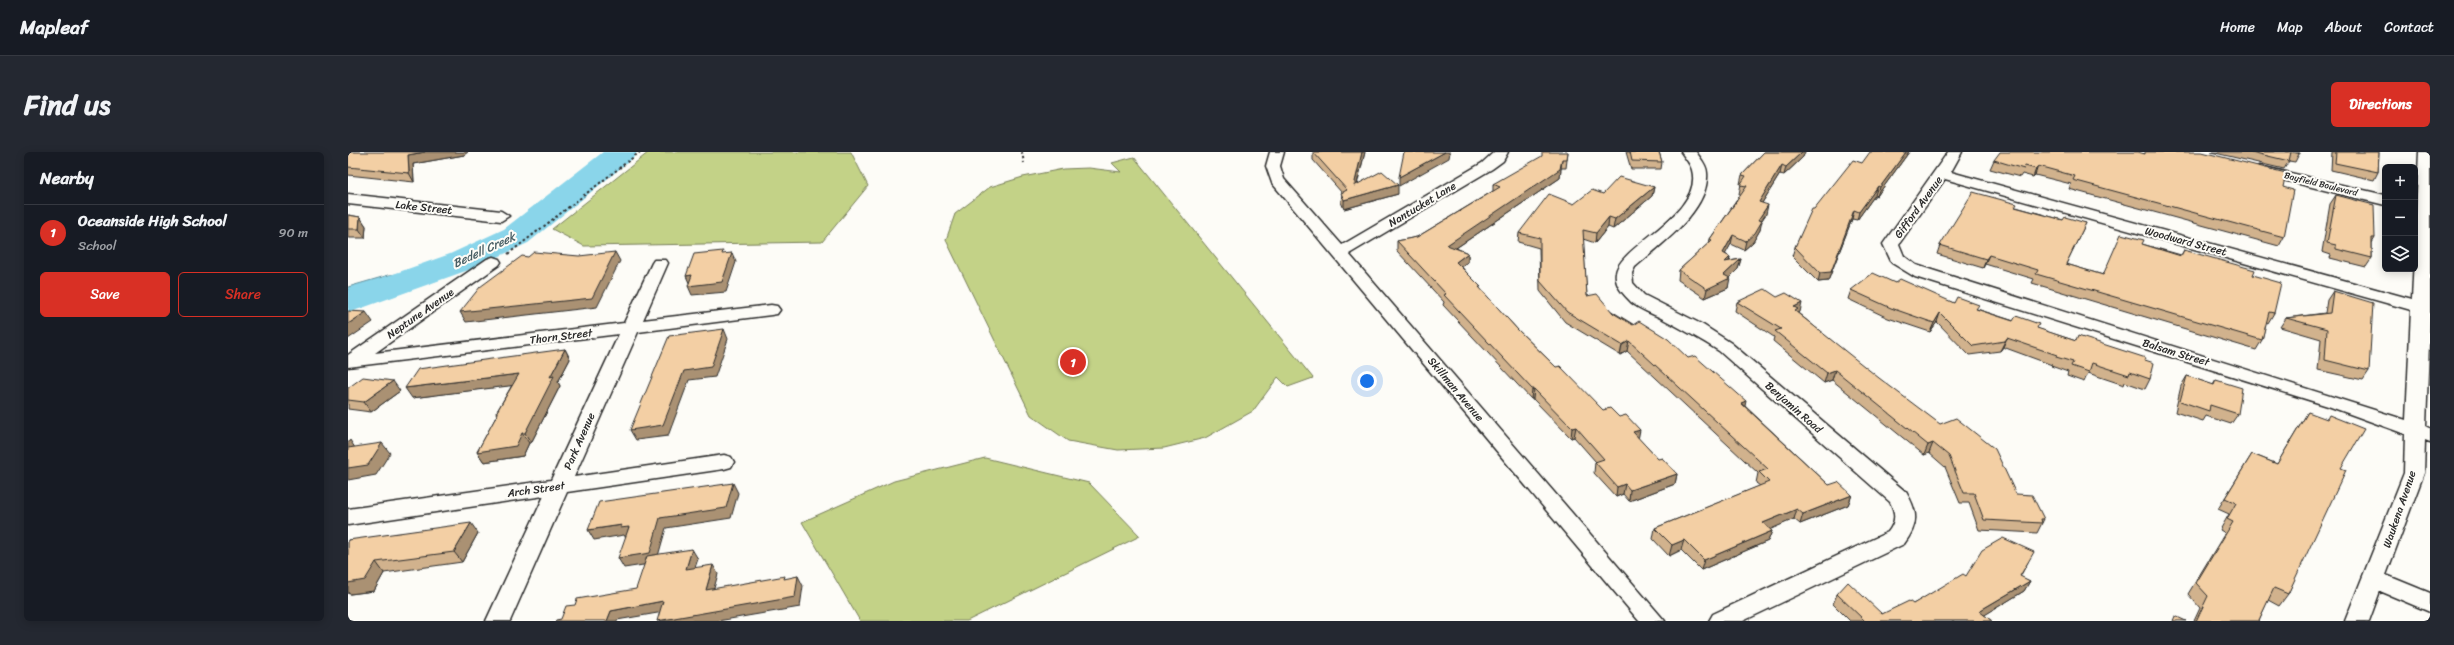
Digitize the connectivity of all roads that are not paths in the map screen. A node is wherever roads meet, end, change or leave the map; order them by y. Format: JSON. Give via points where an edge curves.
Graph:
{"nodes":[{"id":1,"x":1277,"y":152,"type":"edge"},
{"id":2,"x":1501,"y":152,"type":"edge"},
{"id":3,"x":1688,"y":152,"type":"edge"},
{"id":4,"x":1955,"y":152,"type":"edge"},
{"id":5,"x":2426,"y":152,"type":"edge"},
{"id":6,"x":2248,"y":167,"type":"edge"},
{"id":7,"x":1942,"y":174,"type":"junction"},
{"id":8,"x":348,"y":199,"type":"edge"},
{"id":9,"x":2382,"y":199,"type":"edge"},
{"id":10,"x":2423,"y":211,"type":"edge"},
{"id":11,"x":501,"y":216,"type":"dead end"},
{"id":12,"x":1340,"y":253,"type":"junction"},
{"id":13,"x":493,"y":262,"type":"road end"},
{"id":14,"x":660,"y":263,"type":"dead end"},
{"id":15,"x":1921,"y":273,"type":"joint"},
{"id":16,"x":2426,"y":309,"type":"edge"},
{"id":17,"x":771,"y":310,"type":"dead end"},
{"id":18,"x":631,"y":327,"type":"junction"},
{"id":19,"x":349,"y":363,"type":"edge"},
{"id":20,"x":2423,"y":433,"type":"edge"},
{"id":21,"x":724,"y":462,"type":"dead end"},
{"id":22,"x":559,"y":486,"type":"junction"},
{"id":23,"x":348,"y":517,"type":"edge"},
{"id":24,"x":2374,"y":580,"type":"junction"},
{"id":25,"x":2430,"y":603,"type":"edge"},
{"id":26,"x":498,"y":621,"type":"edge"},
{"id":27,"x":1653,"y":621,"type":"edge"},
{"id":28,"x":1721,"y":621,"type":"edge"},
{"id":29,"x":2357,"y":621,"type":"edge"}],
"edges":[{"from":1,"to":12,"type":"street","name":"Skillman Avenue","via":[[1273,166],[1277,180]]},
{"from":2,"to":12,"type":"street","name":"Nantucket Lane","via":[[1498,158],[1487,166]]},
{"from":3,"to":28,"type":"street","name":"Benjamin Road","via":[[1697,163],[1700,189],[1685,213],[1627,265],[1624,272],[1625,284],[1638,299],[1697,329],[1725,347],[1898,497],[1906,509],[1905,527],[1896,538]]},
{"from":4,"to":7,"type":"street","name":"Gifford Avenue"},
{"from":5,"to":10,"type":"street","name":"Waukena Avenue"},
{"from":6,"to":9,"type":"street","name":"Bayfield Boulevard"},
{"from":7,"to":15,"type":"street","name":"Gifford Avenue","via":[[1930,187],[1891,244],[1893,255],[1903,265]]},
{"from":7,"to":16,"type":"street","name":"Woodward Street"},
{"from":8,"to":11,"type":"street","name":"Lake Street"},
{"from":10,"to":16,"type":"street","name":"Waukena Avenue"},
{"from":12,"to":27,"type":"street","name":"Skillman Avenue"},
{"from":13,"to":19,"type":"street","name":"Neptune Avenue"},
{"from":14,"to":18,"type":"street","name":"Park Avenue"},
{"from":15,"to":20,"type":"street","name":"Balsam Street","via":[[2328,399]]},
{"from":16,"to":20,"type":"street","name":"Waukena Avenue"},
{"from":17,"to":18,"type":"street","name":"Thorn Street"},
{"from":18,"to":19,"type":"street","name":"Thorn Street"},
{"from":18,"to":22,"type":"street","name":"Park Avenue"},
{"from":20,"to":24,"type":"street","name":"Waukena Avenue","via":[[2414,473]]},
{"from":21,"to":22,"type":"street","name":"Arch Street"},
{"from":22,"to":23,"type":"street","name":"Arch Street"},
{"from":22,"to":26,"type":"street","name":"Park Avenue"},
{"from":24,"to":25,"type":"street"},
{"from":24,"to":29,"type":"street","name":"Waukena Avenue"}]}
